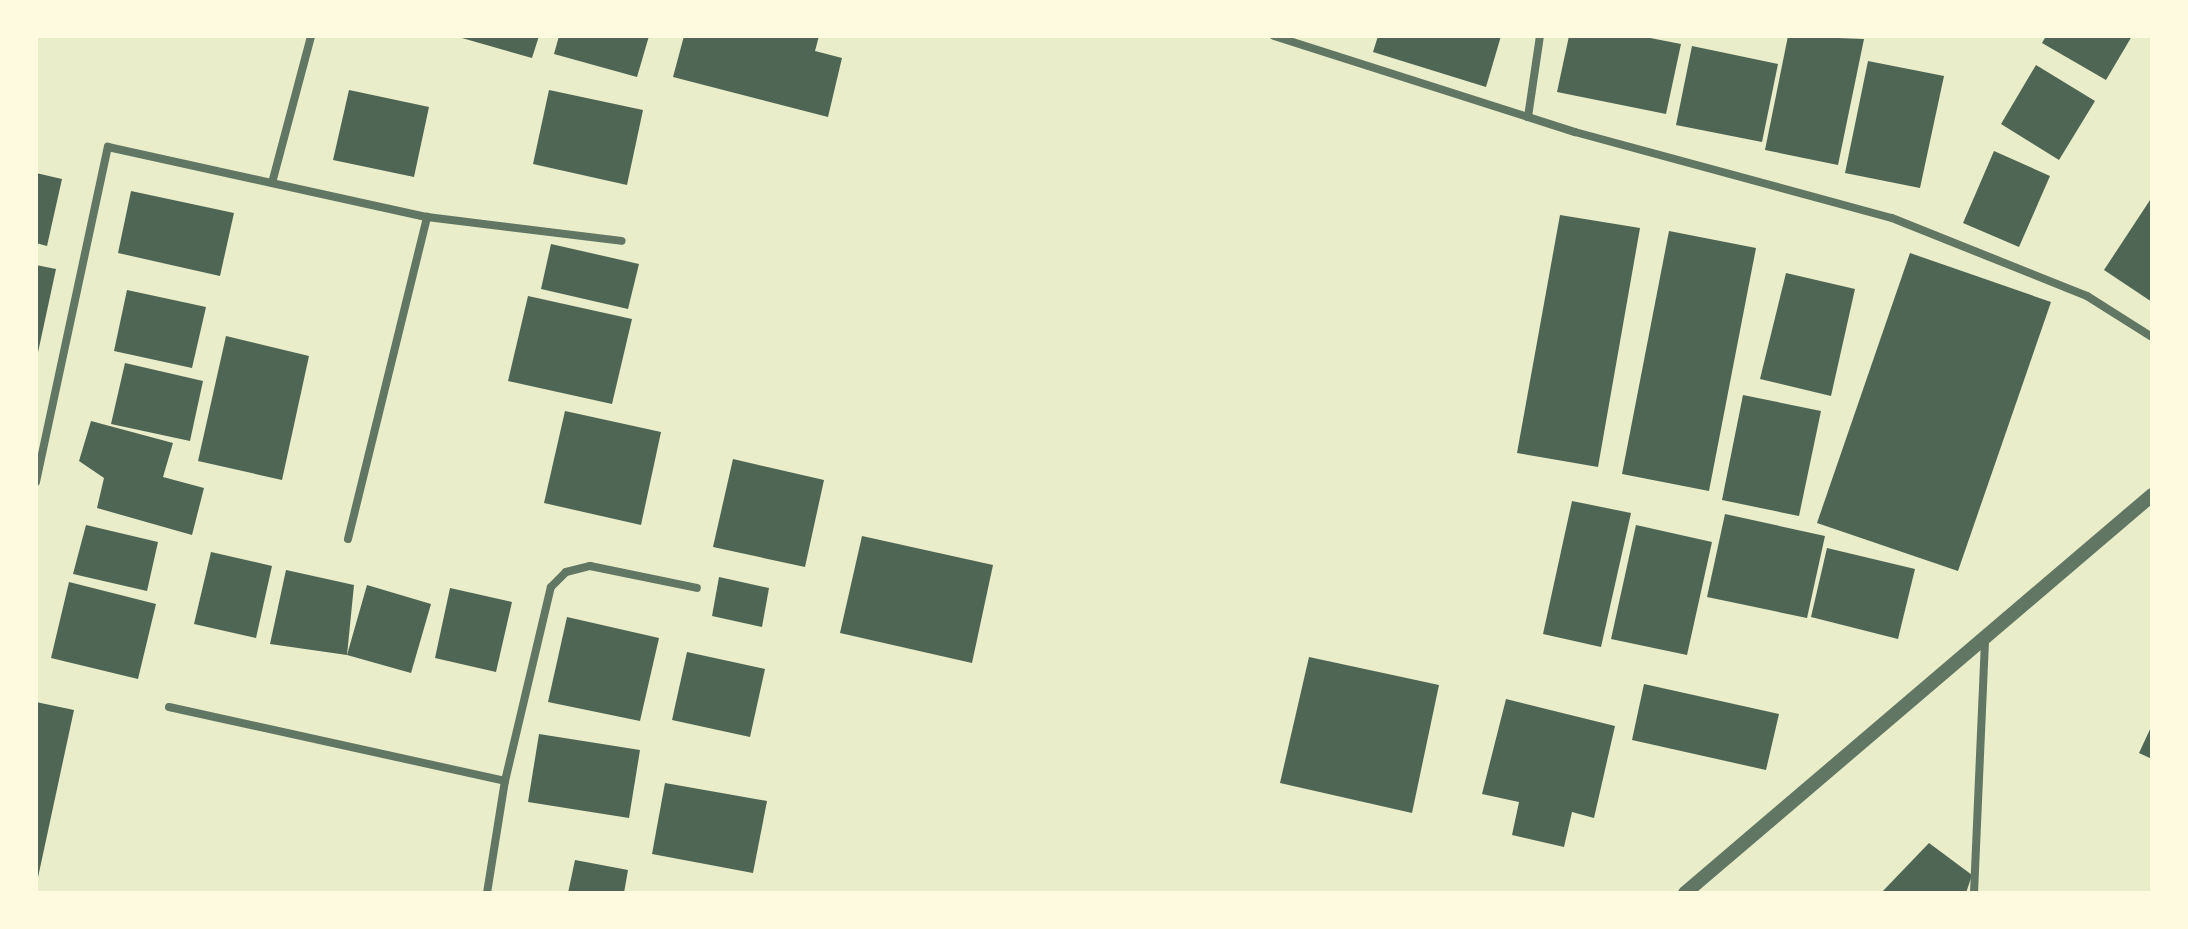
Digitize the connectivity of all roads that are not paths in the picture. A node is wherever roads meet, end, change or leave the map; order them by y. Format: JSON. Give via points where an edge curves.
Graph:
{"nodes":[{"id":1,"x":311,"y":36,"type":"edge"},
{"id":2,"x":1274,"y":36,"type":"edge"},
{"id":3,"x":1540,"y":36,"type":"edge"},
{"id":4,"x":1528,"y":117,"type":"junction"},
{"id":5,"x":272,"y":183,"type":"junction"},
{"id":6,"x":427,"y":217,"type":"junction"},
{"id":7,"x":622,"y":241,"type":"dead end"},
{"id":8,"x":2152,"y":337,"type":"edge"},
{"id":9,"x":36,"y":482,"type":"edge"},
{"id":10,"x":2152,"y":495,"type":"edge"},
{"id":11,"x":348,"y":539,"type":"dead end"},
{"id":12,"x":697,"y":588,"type":"dead end"},
{"id":13,"x":1985,"y":639,"type":"junction"},
{"id":14,"x":169,"y":707,"type":"dead end"},
{"id":15,"x":505,"y":781,"type":"junction"},
{"id":16,"x":487,"y":893,"type":"edge"},
{"id":17,"x":1685,"y":893,"type":"edge"},
{"id":18,"x":1974,"y":893,"type":"edge"}],
"edges":[{"from":1,"to":5,"type":"street"},
{"from":2,"to":4,"type":"street"},
{"from":3,"to":4,"type":"street"},
{"from":4,"to":8,"type":"street","via":[[1892,218],[2087,296]]},
{"from":5,"to":6,"type":"street"},
{"from":5,"to":9,"type":"street","via":[[108,147]]},
{"from":6,"to":7,"type":"street"},
{"from":6,"to":11,"type":"street"},
{"from":10,"to":13,"type":"street"},
{"from":12,"to":15,"type":"street","via":[[590,566],[566,572],[551,587]]},
{"from":13,"to":17,"type":"street"},
{"from":13,"to":18,"type":"street"},
{"from":14,"to":15,"type":"street"},
{"from":15,"to":16,"type":"street"}]}
